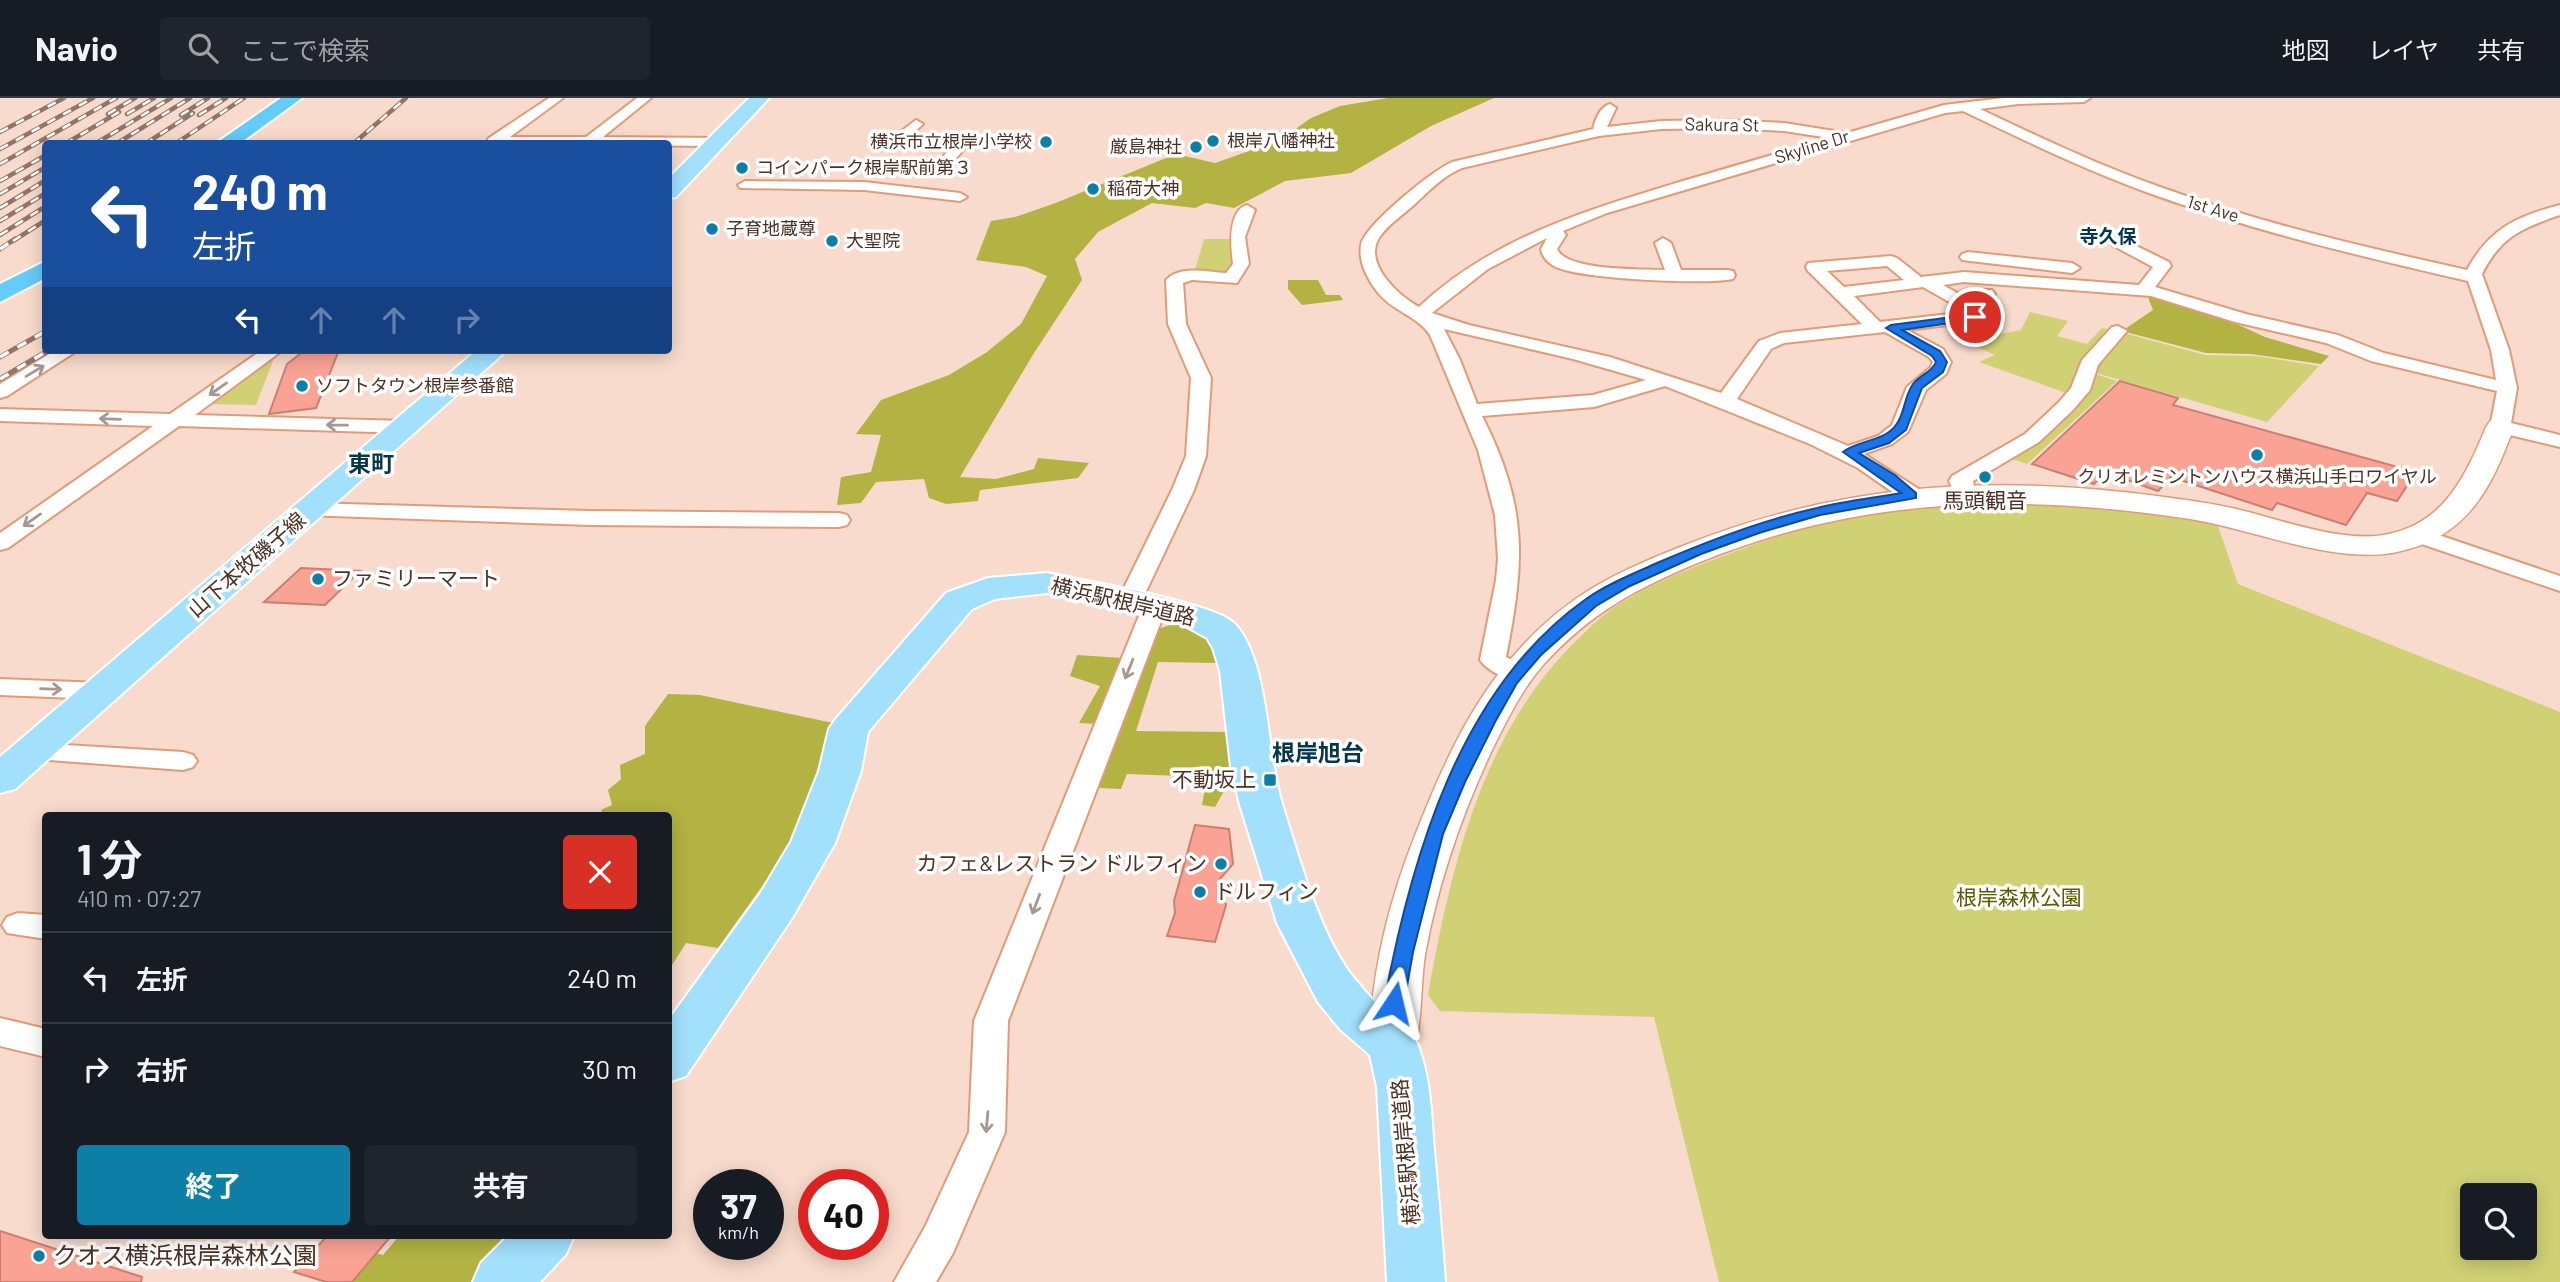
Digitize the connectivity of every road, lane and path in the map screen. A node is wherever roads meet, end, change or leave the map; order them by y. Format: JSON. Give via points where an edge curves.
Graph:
{"nodes":[{"id":1,"x":557,"y":98,"type":"edge"},
{"id":2,"x":645,"y":98,"type":"edge"},
{"id":3,"x":760,"y":98,"type":"edge"},
{"id":4,"x":2084,"y":98,"type":"edge"},
{"id":5,"x":304,"y":100,"type":"edge"},
{"id":6,"x":1964,"y":106,"type":"junction"},
{"id":7,"x":1610,"y":108,"type":"dead end"},
{"id":8,"x":916,"y":124,"type":"dead end"},
{"id":9,"x":1599,"y":132,"type":"junction"},
{"id":10,"x":1845,"y":137,"type":"junction"},
{"id":11,"x":232,"y":140,"type":"edge"},
{"id":12,"x":238,"y":140,"type":"edge"},
{"id":13,"x":253,"y":140,"type":"edge"},
{"id":14,"x":259,"y":140,"type":"edge"},
{"id":15,"x":495,"y":140,"type":"edge"},
{"id":16,"x":591,"y":140,"type":"edge"},
{"id":17,"x":672,"y":142,"type":"edge"},
{"id":18,"x":718,"y":142,"type":"junction"},
{"id":19,"x":939,"y":170,"type":"dead end"},
{"id":20,"x":744,"y":186,"type":"dead end"},
{"id":21,"x":672,"y":188,"type":"edge"},
{"id":22,"x":960,"y":197,"type":"dead end"},
{"id":23,"x":1247,"y":210,"type":"dead end"},
{"id":24,"x":2560,"y":210,"type":"edge"},
{"id":25,"x":1548,"y":231,"type":"junction"},
{"id":26,"x":2119,"y":242,"type":"dead end"},
{"id":27,"x":1663,"y":243,"type":"dead end"},
{"id":28,"x":42,"y":252,"type":"edge"},
{"id":29,"x":1968,"y":257,"type":"dead end"},
{"id":30,"x":42,"y":268,"type":"edge"},
{"id":31,"x":1674,"y":273,"type":"junction"},
{"id":32,"x":0,"y":275,"type":"edge"},
{"id":33,"x":1727,"y":275,"type":"dead end"},
{"id":34,"x":2474,"y":277,"type":"junction"},
{"id":35,"x":1921,"y":281,"type":"junction"},
{"id":36,"x":2149,"y":284,"type":"junction"},
{"id":37,"x":0,"y":292,"type":"edge"},
{"id":38,"x":1840,"y":293,"type":"junction"},
{"id":39,"x":1986,"y":294,"type":"dead end"},
{"id":40,"x":1977,"y":311,"type":"junction"},
{"id":41,"x":1421,"y":314,"type":"junction"},
{"id":42,"x":1884,"y":328,"type":"junction"},
{"id":43,"x":2118,"y":331,"type":"dead end"},
{"id":44,"x":62,"y":354,"type":"edge"},
{"id":45,"x":268,"y":354,"type":"edge"},
{"id":46,"x":488,"y":354,"type":"edge"},
{"id":47,"x":1667,"y":380,"type":"junction"},
{"id":48,"x":2507,"y":388,"type":"junction"},
{"id":49,"x":0,"y":392,"type":"edge"},
{"id":50,"x":1726,"y":400,"type":"junction"},
{"id":51,"x":1470,"y":411,"type":"junction"},
{"id":52,"x":0,"y":415,"type":"edge"},
{"id":53,"x":172,"y":421,"type":"junction"},
{"id":54,"x":405,"y":427,"type":"junction"},
{"id":55,"x":2500,"y":427,"type":"junction"},
{"id":56,"x":2560,"y":441,"type":"edge"},
{"id":57,"x":1849,"y":452,"type":"junction"},
{"id":58,"x":1964,"y":492,"type":"junction"},
{"id":59,"x":1912,"y":495,"type":"junction"},
{"id":60,"x":312,"y":510,"type":"junction"},
{"id":61,"x":839,"y":520,"type":"dead end"},
{"id":62,"x":2418,"y":535,"type":"junction"},
{"id":63,"x":0,"y":543,"type":"edge"},
{"id":64,"x":2560,"y":584,"type":"edge"},
{"id":65,"x":1143,"y":603,"type":"junction"},
{"id":66,"x":1518,"y":673,"type":"junction"},
{"id":67,"x":0,"y":687,"type":"edge"},
{"id":68,"x":101,"y":691,"type":"junction"},
{"id":69,"x":32,"y":752,"type":"junction"},
{"id":70,"x":184,"y":761,"type":"dead end"},
{"id":71,"x":0,"y":779,"type":"edge"},
{"id":72,"x":0,"y":1031,"type":"edge"},
{"id":73,"x":42,"y":1042,"type":"edge"},
{"id":74,"x":1393,"y":1045,"type":"junction"},
{"id":75,"x":672,"y":1055,"type":"edge"},
{"id":76,"x":543,"y":1239,"type":"edge"},
{"id":77,"x":502,"y":1282,"type":"edge"},
{"id":78,"x":914,"y":1282,"type":"edge"},
{"id":79,"x":1416,"y":1282,"type":"edge"}],
"edges":[{"from":1,"to":15,"type":"street"},
{"from":2,"to":16,"type":"street"},
{"from":3,"to":18,"type":"main road"},
{"from":4,"to":6,"type":"street","name":"Skyline Dr"},
{"from":5,"to":11,"type":"highway"},
{"from":5,"to":12,"type":"highway"},
{"from":5,"to":13,"type":"highway"},
{"from":5,"to":14,"type":"highway"},
{"from":6,"to":10,"type":"street","name":"Skyline Dr"},
{"from":6,"to":34,"type":"street","name":"1st Ave","via":[[2076,159],[2180,199],[2291,233]]},
{"from":7,"to":9,"type":"street"},
{"from":8,"to":19,"type":"street","via":[[898,139],[958,148]]},
{"from":9,"to":10,"type":"street","name":"Sakura St","via":[[1684,123],[1739,123]]},
{"from":9,"to":41,"type":"street","via":[[1446,168],[1372,235],[1367,253],[1382,287],[1397,302]]},
{"from":10,"to":25,"type":"street","name":"Skyline Dr"},
{"from":17,"to":18,"type":"street"},
{"from":18,"to":21,"type":"main road"},
{"from":20,"to":22,"type":"street","via":[[864,186]]},
{"from":23,"to":65,"type":"street","via":[[1237,237],[1241,264],[1231,279],[1191,275],[1174,280],[1177,324],[1202,378],[1196,456]]},
{"from":24,"to":34,"type":"street","via":[[2515,225],[2500,236]]},
{"from":25,"to":31,"type":"street","via":[[1558,235],[1550,254],[1565,265],[1598,273]]},
{"from":25,"to":41,"type":"street","name":"Skyline Dr","via":[[1457,282]]},
{"from":26,"to":36,"type":"street","via":[[2161,263]]},
{"from":27,"to":31,"type":"street"},
{"from":28,"to":32,"type":"highway"},
{"from":29,"to":36,"type":"street"},
{"from":30,"to":37,"type":"highway"},
{"from":31,"to":33,"type":"street"},
{"from":34,"to":48,"type":"street","via":[[2500,350]]},
{"from":35,"to":36,"type":"street","via":[[1964,277]]},
{"from":35,"to":38,"type":"street"},
{"from":35,"to":38,"type":"street","via":[[1891,261],[1814,267]]},
{"from":35,"to":40,"type":"street"},
{"from":36,"to":48,"type":"street","via":[[2241,318]]},
{"from":38,"to":42,"type":"street"},
{"from":39,"to":40,"type":"street"},
{"from":40,"to":42,"type":"street","via":[[1975,317]]},
{"from":41,"to":47,"type":"street"},
{"from":41,"to":51,"type":"street","via":[[1444,343]]},
{"from":42,"to":50,"type":"street","via":[[1811,333],[1773,341],[1765,345]]},
{"from":42,"to":57,"type":"street","via":[[1936,353],[1942,362],[1939,370],[1917,387],[1901,428],[1885,440]]},
{"from":43,"to":58,"type":"street","via":[[2089,364],[2080,390],[2066,407],[2032,438],[1965,476],[1960,481]]},
{"from":49,"to":44,"type":"street","one_way":true},
{"from":45,"to":53,"type":"street","one_way":true},
{"from":46,"to":54,"type":"main road","name":"山下本牧磯子線"},
{"from":47,"to":50,"type":"street"},
{"from":47,"to":51,"type":"street","via":[[1594,401]]},
{"from":48,"to":55,"type":"street"},
{"from":50,"to":57,"type":"street"},
{"from":51,"to":66,"type":"street","via":[[1484,436],[1507,521],[1510,550],[1493,660]]},
{"from":53,"to":52,"type":"street","one_way":true},
{"from":54,"to":53,"type":"street","one_way":true},
{"from":53,"to":63,"type":"street","one_way":true},
{"from":54,"to":60,"type":"main road","name":"山下本牧磯子線"},
{"from":55,"to":56,"type":"street"},
{"from":55,"to":62,"type":"street","via":[[2460,509]]},
{"from":57,"to":59,"type":"street"},
{"from":58,"to":59,"type":"street"},
{"from":58,"to":62,"type":"street","via":[[2034,492],[2167,507],[2361,545],[2392,544]]},
{"from":59,"to":66,"type":"street","via":[[1818,511],[1754,530],[1625,583],[1591,603]]},
{"from":60,"to":61,"type":"street"},
{"from":60,"to":68,"type":"main road","name":"山下本牧磯子線"},
{"from":62,"to":64,"type":"street"},
{"from":65,"to":74,"type":"main road","name":"横浜駅根岸道路","via":[[1208,621],[1222,631],[1232,648],[1240,671],[1261,805],[1300,923],[1335,989],[1357,1016]]},
{"from":65,"to":75,"type":"main road","name":"横浜駅根岸道路","via":[[1046,583],[988,589],[959,601],[849,730],[840,771],[813,842],[776,906]]},
{"from":65,"to":78,"type":"street","one_way":true,"via":[[991,1021],[987,1132],[939,1240]]},
{"from":66,"to":74,"type":"street","via":[[1487,722],[1434,834],[1403,952]]},
{"from":67,"to":68,"type":"street","one_way":true},
{"from":68,"to":69,"type":"main road","name":"山下本牧磯子線"},
{"from":69,"to":70,"type":"street"},
{"from":69,"to":71,"type":"main road","name":"山下本牧磯子線"},
{"from":72,"to":73,"type":"street"},
{"from":74,"to":79,"type":"main road","name":"横浜駅根岸道路","via":[[1403,1087]]},
{"from":76,"to":77,"type":"main road"}]}
